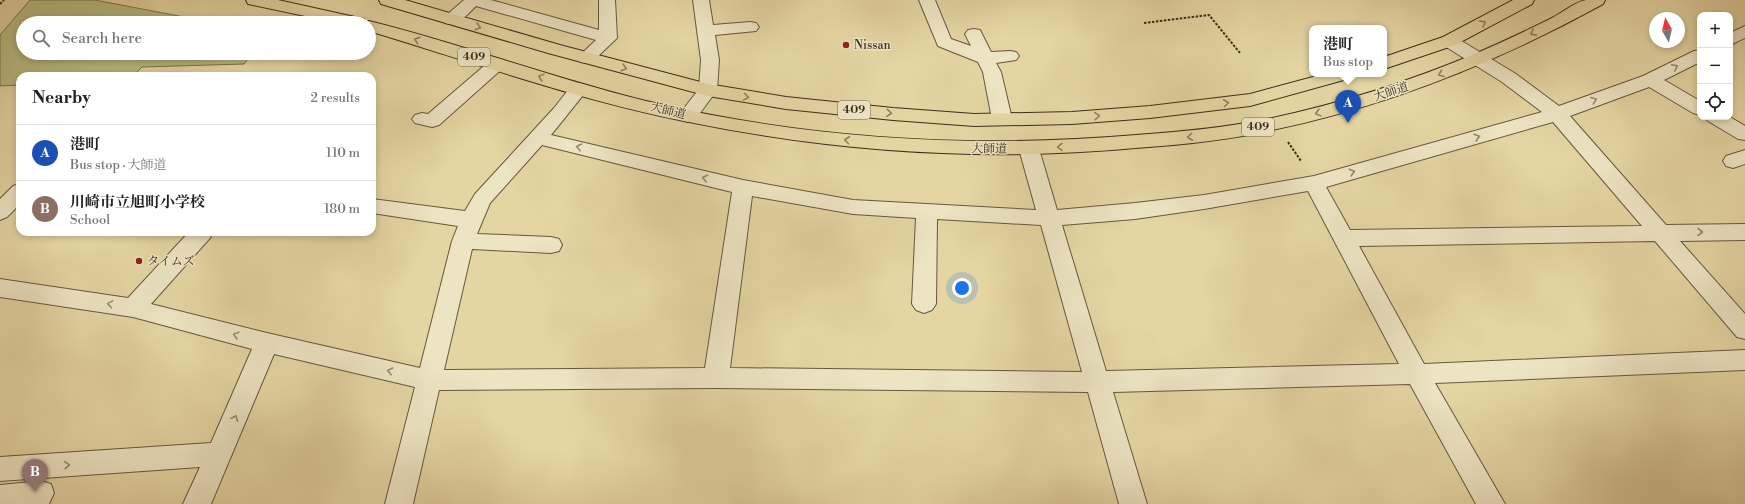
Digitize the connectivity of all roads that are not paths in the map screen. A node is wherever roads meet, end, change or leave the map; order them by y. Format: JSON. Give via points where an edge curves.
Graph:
{"nodes":[{"id":1,"x":254,"y":0,"type":"edge"},
{"id":2,"x":387,"y":0,"type":"edge"},
{"id":3,"x":473,"y":0,"type":"edge"},
{"id":4,"x":607,"y":0,"type":"edge"},
{"id":5,"x":701,"y":0,"type":"edge"},
{"id":6,"x":927,"y":0,"type":"edge"},
{"id":7,"x":1526,"y":0,"type":"edge"},
{"id":8,"x":1597,"y":0,"type":"edge"},
{"id":9,"x":335,"y":16,"type":"edge"},
{"id":10,"x":451,"y":19,"type":"junction"},
{"id":11,"x":750,"y":27,"type":"dead end"},
{"id":12,"x":376,"y":28,"type":"edge"},
{"id":13,"x":706,"y":31,"type":"junction"},
{"id":14,"x":974,"y":34,"type":"dead end"},
{"id":15,"x":601,"y":36,"type":"dead end"},
{"id":16,"x":1449,"y":41,"type":"junction"},
{"id":17,"x":1010,"y":56,"type":"dead end"},
{"id":18,"x":1697,"y":56,"type":"edge"},
{"id":19,"x":586,"y":58,"type":"junction"},
{"id":20,"x":986,"y":58,"type":"junction"},
{"id":21,"x":1478,"y":60,"type":"junction"},
{"id":22,"x":1387,"y":62,"type":"edge"},
{"id":23,"x":497,"y":64,"type":"junction"},
{"id":24,"x":1334,"y":77,"type":"edge"},
{"id":25,"x":1650,"y":80,"type":"junction"},
{"id":26,"x":579,"y":89,"type":"junction"},
{"id":27,"x":708,"y":90,"type":"junction"},
{"id":28,"x":1697,"y":106,"type":"edge"},
{"id":29,"x":1558,"y":114,"type":"junction"},
{"id":30,"x":688,"y":116,"type":"junction"},
{"id":31,"x":422,"y":119,"type":"dead end"},
{"id":32,"x":1002,"y":119,"type":"junction"},
{"id":33,"x":1720,"y":120,"type":"edge"},
{"id":34,"x":1745,"y":134,"type":"edge"},
{"id":35,"x":538,"y":138,"type":"junction"},
{"id":36,"x":1030,"y":149,"type":"junction"},
{"id":37,"x":1314,"y":183,"type":"junction"},
{"id":38,"x":743,"y":187,"type":"junction"},
{"id":39,"x":16,"y":195,"type":"edge"},
{"id":40,"x":376,"y":207,"type":"edge"},
{"id":41,"x":0,"y":212,"type":"edge"},
{"id":42,"x":927,"y":212,"type":"junction"},
{"id":43,"x":1050,"y":218,"type":"junction"},
{"id":44,"x":471,"y":220,"type":"junction"},
{"id":45,"x":1661,"y":232,"type":"junction"},
{"id":46,"x":1745,"y":232,"type":"edge"},
{"id":47,"x":198,"y":236,"type":"edge"},
{"id":48,"x":1345,"y":238,"type":"junction"},
{"id":49,"x":463,"y":241,"type":"junction"},
{"id":50,"x":551,"y":245,"type":"dead end"},
{"id":51,"x":0,"y":288,"type":"edge"},
{"id":52,"x":924,"y":304,"type":"dead end"},
{"id":53,"x":133,"y":308,"type":"junction"},
{"id":54,"x":1745,"y":330,"type":"edge"},
{"id":55,"x":267,"y":343,"type":"junction"},
{"id":56,"x":1745,"y":360,"type":"edge"},
{"id":57,"x":1417,"y":374,"type":"junction"},
{"id":58,"x":716,"y":378,"type":"junction"},
{"id":59,"x":428,"y":380,"type":"junction"},
{"id":60,"x":1096,"y":382,"type":"junction"},
{"id":61,"x":219,"y":454,"type":"junction"},
{"id":62,"x":0,"y":469,"type":"edge"},
{"id":63,"x":0,"y":497,"type":"edge"},
{"id":64,"x":35,"y":504,"type":"edge"},
{"id":65,"x":197,"y":504,"type":"edge"},
{"id":66,"x":399,"y":504,"type":"edge"},
{"id":67,"x":1133,"y":504,"type":"edge"},
{"id":68,"x":1491,"y":504,"type":"edge"}],
"edges":[{"from":1,"to":9,"type":"highway"},
{"from":2,"to":10,"type":"highway","number":"409"},
{"from":3,"to":10,"type":"street"},
{"from":3,"to":15,"type":"street"},
{"from":4,"to":19,"type":"street","via":[[608,38]]},
{"from":5,"to":13,"type":"street"},
{"from":6,"to":20,"type":"street","via":[[944,42]]},
{"from":16,"to":7,"type":"highway","one_way":true},
{"from":8,"to":21,"type":"highway","name":"大師道","number":"409","one_way":true,"via":[[1568,17]]},
{"from":10,"to":19,"type":"highway","number":"409","one_way":true},
{"from":11,"to":13,"type":"street"},
{"from":23,"to":12,"type":"highway","name":"大師道","number":"409","one_way":true},
{"from":13,"to":27,"type":"street","via":[[710,60]]},
{"from":14,"to":20,"type":"street"},
{"from":16,"to":21,"type":"street"},
{"from":16,"to":22,"type":"highway"},
{"from":17,"to":20,"type":"street"},
{"from":25,"to":18,"type":"street","one_way":true},
{"from":19,"to":27,"type":"highway","number":"409","one_way":true},
{"from":20,"to":32,"type":"street","via":[[992,72]]},
{"from":21,"to":29,"type":"street","via":[[1509,78]]},
{"from":21,"to":36,"type":"highway","name":"大師道","number":"409","one_way":true,"via":[[1395,92],[1275,124],[1140,142]]},
{"from":26,"to":23,"type":"highway","name":"大師道","number":"409","one_way":true},
{"from":23,"to":31,"type":"street","via":[[432,121]]},
{"from":32,"to":24,"type":"highway","number":"409","one_way":true,"via":[[1072,118],[1250,100]]},
{"from":25,"to":28,"type":"street"},
{"from":29,"to":25,"type":"street","one_way":true},
{"from":26,"to":30,"type":"highway","name":"大師道","number":"409"},
{"from":26,"to":35,"type":"street"},
{"from":27,"to":30,"type":"street"},
{"from":27,"to":32,"type":"highway","number":"409","one_way":true,"via":[[794,104],[893,114],[974,120]]},
{"from":37,"to":29,"type":"street","one_way":true},
{"from":29,"to":45,"type":"street"},
{"from":36,"to":30,"type":"highway","name":"大師道","number":"409","one_way":true,"via":[[877,144],[767,130]]},
{"from":33,"to":34,"type":"street"},
{"from":38,"to":35,"type":"street","one_way":true},
{"from":35,"to":44,"type":"street","via":[[482,199]]},
{"from":36,"to":43,"type":"street"},
{"from":37,"to":43,"type":"street","via":[[1204,202]]},
{"from":37,"to":48,"type":"street"},
{"from":38,"to":42,"type":"street","via":[[853,207]]},
{"from":38,"to":58,"type":"street"},
{"from":39,"to":41,"type":"street"},
{"from":40,"to":44,"type":"street"},
{"from":42,"to":43,"type":"street"},
{"from":42,"to":52,"type":"street"},
{"from":43,"to":60,"type":"street"},
{"from":44,"to":49,"type":"street"},
{"from":45,"to":46,"type":"street","one_way":true},
{"from":45,"to":48,"type":"street"},
{"from":45,"to":54,"type":"street"},
{"from":47,"to":53,"type":"street"},
{"from":48,"to":57,"type":"street"},
{"from":49,"to":50,"type":"street"},
{"from":49,"to":59,"type":"street"},
{"from":53,"to":51,"type":"street","one_way":true},
{"from":55,"to":53,"type":"street","one_way":true},
{"from":59,"to":55,"type":"street","one_way":true},
{"from":61,"to":55,"type":"street","one_way":true},
{"from":56,"to":57,"type":"street"},
{"from":57,"to":60,"type":"street"},
{"from":57,"to":68,"type":"street"},
{"from":58,"to":59,"type":"street"},
{"from":58,"to":60,"type":"street"},
{"from":59,"to":66,"type":"street"},
{"from":60,"to":67,"type":"street"},
{"from":62,"to":61,"type":"street","one_way":true},
{"from":61,"to":65,"type":"street"},
{"from":63,"to":64,"type":"street","via":[[42,493]]}]}
